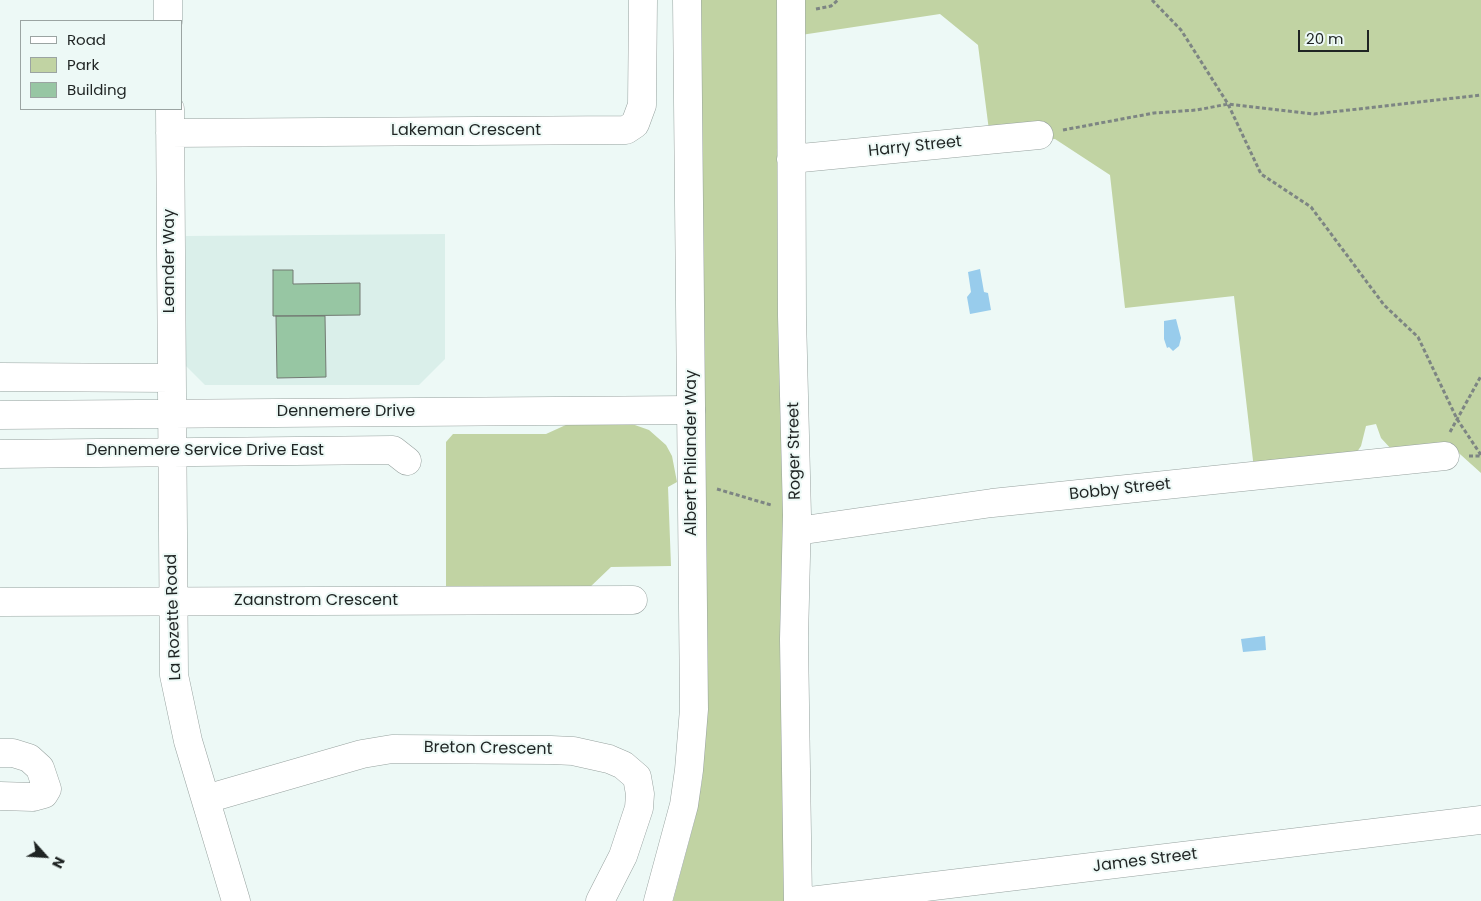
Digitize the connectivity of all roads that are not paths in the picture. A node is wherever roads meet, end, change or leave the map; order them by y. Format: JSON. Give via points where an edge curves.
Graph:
{"nodes":[{"id":1,"x":168,"y":0,"type":"edge"},
{"id":2,"x":643,"y":0,"type":"edge"},
{"id":3,"x":687,"y":0,"type":"edge"},
{"id":4,"x":791,"y":0,"type":"edge"},
{"id":5,"x":168,"y":20,"type":"edge"},
{"id":6,"x":170,"y":121,"type":"edge"},
{"id":7,"x":1039,"y":134,"type":"road end"},
{"id":8,"x":791,"y":159,"type":"junction"},
{"id":9,"x":0,"y":377,"type":"edge"},
{"id":10,"x":171,"y":378,"type":"junction"},
{"id":11,"x":692,"y":410,"type":"junction"},
{"id":12,"x":171,"y":414,"type":"junction"},
{"id":13,"x":0,"y":415,"type":"edge"},
{"id":14,"x":171,"y":451,"type":"junction"},
{"id":15,"x":0,"y":454,"type":"edge"},
{"id":16,"x":1445,"y":456,"type":"road end"},
{"id":17,"x":407,"y":461,"type":"dead end"},
{"id":18,"x":796,"y":520,"type":"junction"},
{"id":19,"x":633,"y":600,"type":"dead end"},
{"id":20,"x":0,"y":602,"type":"edge"},
{"id":21,"x":172,"y":602,"type":"junction"},
{"id":22,"x":0,"y":754,"type":"edge"},
{"id":23,"x":0,"y":796,"type":"edge"},
{"id":24,"x":206,"y":799,"type":"junction"},
{"id":25,"x":1481,"y":820,"type":"edge"},
{"id":26,"x":236,"y":901,"type":"edge"},
{"id":27,"x":600,"y":901,"type":"edge"},
{"id":28,"x":658,"y":901,"type":"edge"},
{"id":29,"x":798,"y":901,"type":"edge"},
{"id":30,"x":810,"y":901,"type":"edge"}],
"edges":[{"from":1,"to":5,"type":"street"},
{"from":2,"to":6,"type":"street","name":"Lakeman Crescent","via":[[642,105],[635,124],[626,130]]},
{"from":3,"to":11,"type":"street","name":"Albert Philander Way"},
{"from":4,"to":8,"type":"street","name":"Roger Street"},
{"from":6,"to":10,"type":"street","name":"Leander Way"},
{"from":7,"to":8,"type":"street","name":"Harry Street"},
{"from":8,"to":18,"type":"street","name":"Roger Street"},
{"from":9,"to":10,"type":"street"},
{"from":10,"to":12,"type":"street","name":"Leander Way"},
{"from":11,"to":12,"type":"street","name":"Dennemere Drive"},
{"from":11,"to":28,"type":"street","name":"Albert Philander Way","via":[[692,737],[684,804]]},
{"from":12,"to":13,"type":"street","name":"Dennemere Drive"},
{"from":12,"to":14,"type":"street","name":"La Rozette Road"},
{"from":14,"to":15,"type":"street","name":"Dennemere Service Drive East"},
{"from":14,"to":17,"type":"street","name":"Dennemere Service Drive East","via":[[393,450]]},
{"from":14,"to":21,"type":"street","name":"La Rozette Road"},
{"from":16,"to":18,"type":"street","name":"Bobby Street"},
{"from":18,"to":29,"type":"street","name":"Roger Street","via":[[794,639]]},
{"from":19,"to":21,"type":"street","name":"Zaanstrom Crescent"},
{"from":20,"to":21,"type":"street","name":"Zaanstrom Crescent"},
{"from":21,"to":24,"type":"street","name":"La Rozette Road","via":[[174,675],[188,740]]},
{"from":22,"to":23,"type":"street","via":[[12,753],[29,758],[40,768],[46,789],[44,794],[33,798]]},
{"from":24,"to":26,"type":"street","name":"La Rozette Road"},
{"from":24,"to":27,"type":"street","name":"Breton Crescent","via":[[354,756],[392,749],[552,750],[609,759],[623,765],[637,777],[640,794],[639,808],[623,856]]},
{"from":25,"to":30,"type":"street","name":"James Street"}]}
